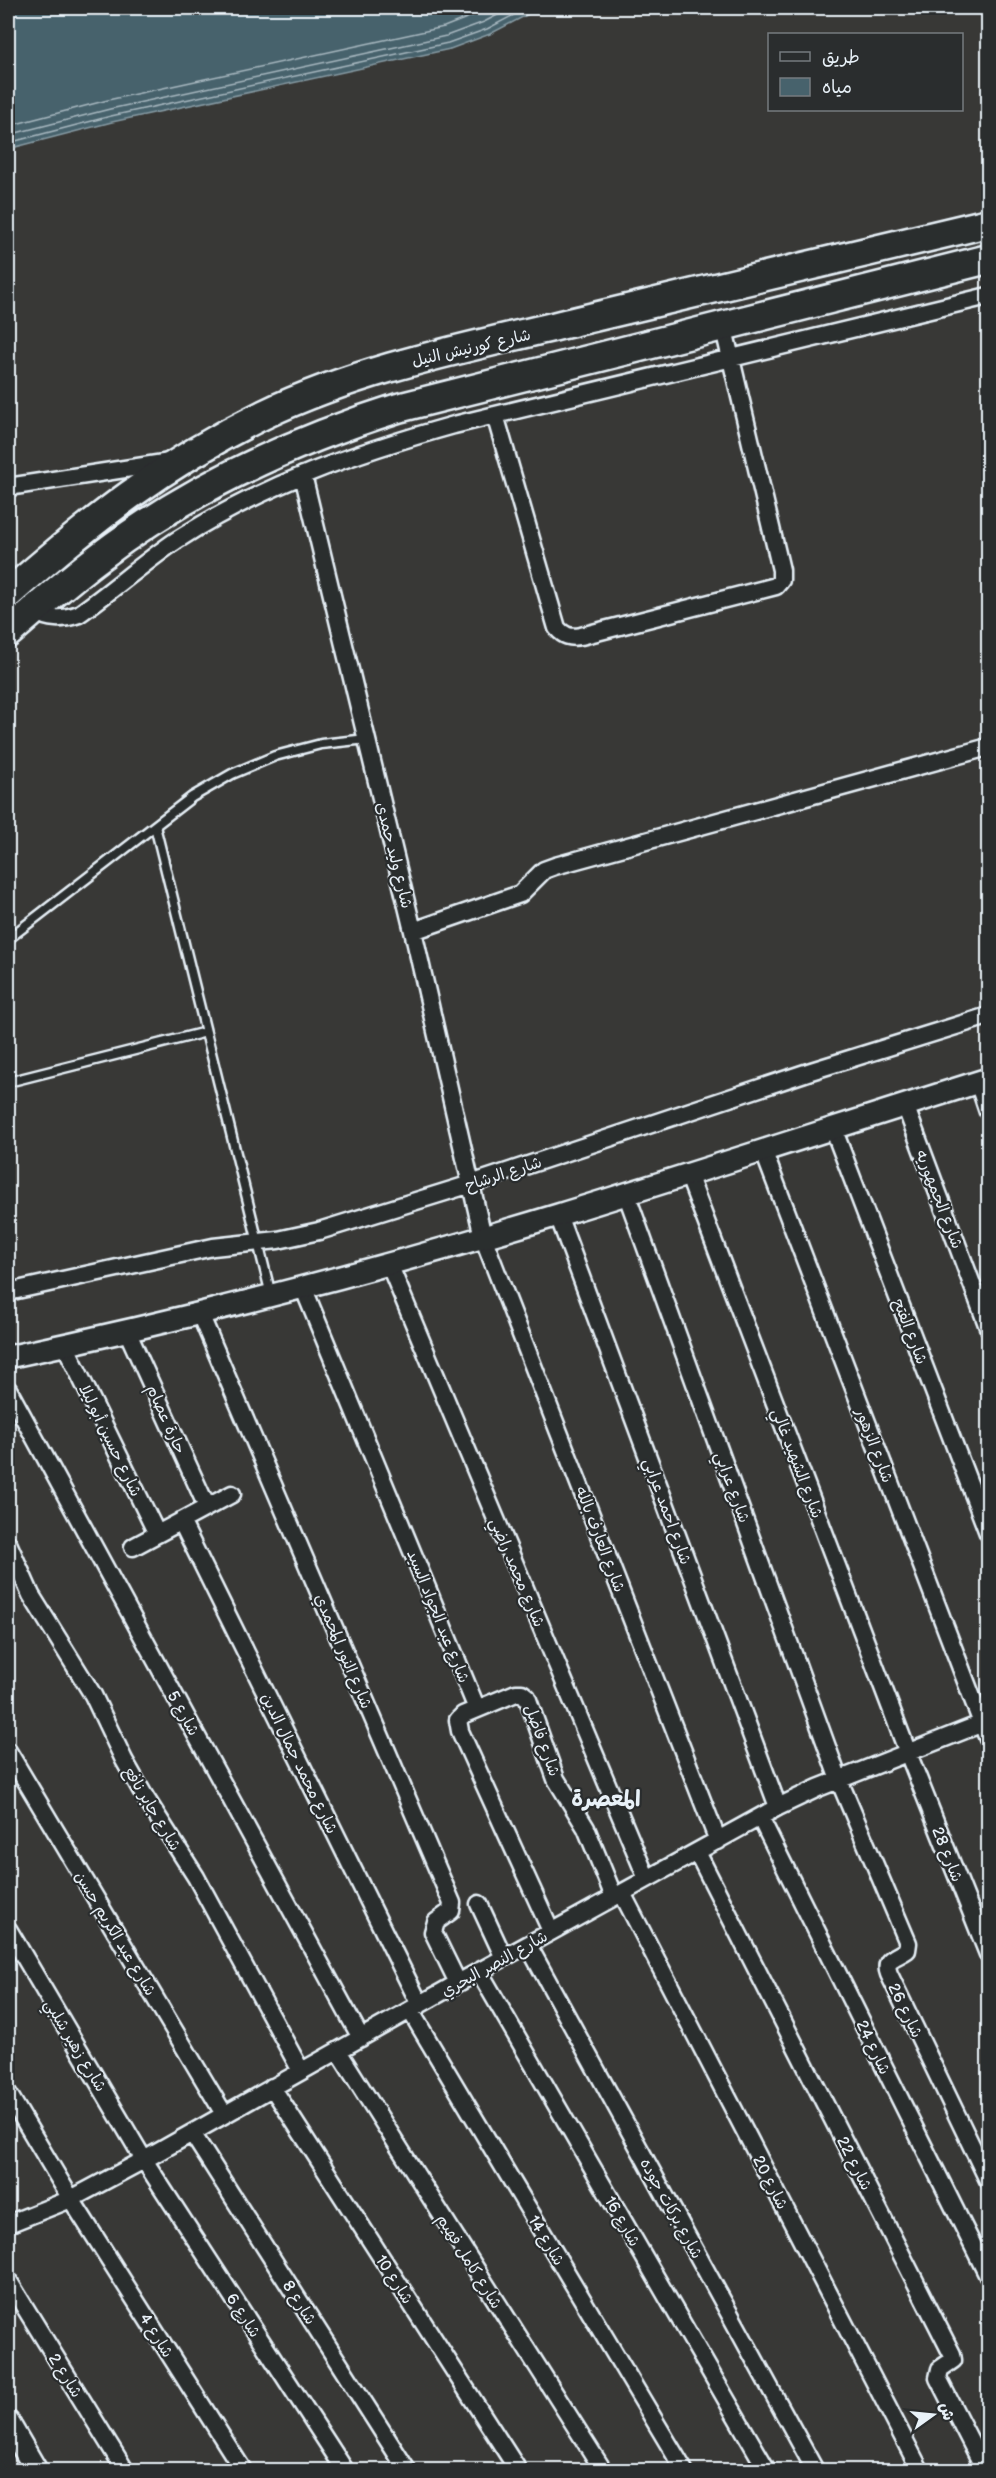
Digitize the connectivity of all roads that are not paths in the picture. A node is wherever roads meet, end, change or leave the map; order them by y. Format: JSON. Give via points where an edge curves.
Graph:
{"nodes":[{"id":1,"x":988,"y":223,"type":"edge"},
{"id":2,"x":988,"y":259,"type":"edge"},
{"id":3,"x":988,"y":296,"type":"edge"},
{"id":4,"x":723,"y":325,"type":"junction"},
{"id":5,"x":731,"y":358,"type":"junction"},
{"id":6,"x":495,"y":415,"type":"junction"},
{"id":7,"x":179,"y":461,"type":"junction"},
{"id":8,"x":303,"y":475,"type":"junction"},
{"id":9,"x":8,"y":487,"type":"edge"},
{"id":10,"x":8,"y":594,"type":"edge"},
{"id":11,"x":34,"y":611,"type":"junction"},
{"id":12,"x":8,"y":633,"type":"edge"},
{"id":13,"x":367,"y":739,"type":"junction"},
{"id":14,"x":988,"y":747,"type":"edge"},
{"id":15,"x":155,"y":826,"type":"junction"},
{"id":16,"x":413,"y":931,"type":"junction"},
{"id":17,"x":8,"y":939,"type":"edge"},
{"id":18,"x":988,"y":1016,"type":"edge"},
{"id":19,"x":206,"y":1032,"type":"junction"},
{"id":20,"x":983,"y":1080,"type":"edge"},
{"id":21,"x":8,"y":1082,"type":"edge"},
{"id":22,"x":905,"y":1105,"type":"junction"},
{"id":23,"x":988,"y":1112,"type":"edge"},
{"id":24,"x":833,"y":1128,"type":"junction"},
{"id":25,"x":763,"y":1150,"type":"junction"},
{"id":26,"x":688,"y":1174,"type":"junction"},
{"id":27,"x":471,"y":1184,"type":"junction"},
{"id":28,"x":627,"y":1193,"type":"junction"},
{"id":29,"x":558,"y":1215,"type":"junction"},
{"id":30,"x":483,"y":1237,"type":"junction"},
{"id":31,"x":258,"y":1243,"type":"junction"},
{"id":32,"x":389,"y":1264,"type":"junction"},
{"id":33,"x":303,"y":1287,"type":"junction"},
{"id":34,"x":8,"y":1292,"type":"edge"},
{"id":35,"x":272,"y":1296,"type":"junction"},
{"id":36,"x":200,"y":1314,"type":"junction"},
{"id":37,"x":988,"y":1327,"type":"edge"},
{"id":38,"x":127,"y":1331,"type":"junction"},
{"id":39,"x":65,"y":1345,"type":"junction"},
{"id":40,"x":8,"y":1357,"type":"edge"},
{"id":41,"x":8,"y":1389,"type":"edge"},
{"id":42,"x":232,"y":1494,"type":"dead end"},
{"id":43,"x":207,"y":1507,"type":"junction"},
{"id":44,"x":181,"y":1521,"type":"junction"},
{"id":45,"x":988,"y":1533,"type":"edge"},
{"id":46,"x":157,"y":1534,"type":"junction"},
{"id":47,"x":8,"y":1543,"type":"edge"},
{"id":48,"x":133,"y":1547,"type":"dead end"},
{"id":49,"x":477,"y":1709,"type":"junction"},
{"id":50,"x":986,"y":1728,"type":"edge"},
{"id":51,"x":8,"y":1751,"type":"edge"},
{"id":52,"x":908,"y":1753,"type":"junction"},
{"id":53,"x":839,"y":1780,"type":"junction"},
{"id":54,"x":778,"y":1807,"type":"junction"},
{"id":55,"x":760,"y":1817,"type":"junction"},
{"id":56,"x":718,"y":1841,"type":"junction"},
{"id":57,"x":697,"y":1852,"type":"junction"},
{"id":58,"x":647,"y":1879,"type":"junction"},
{"id":59,"x":618,"y":1895,"type":"junction"},
{"id":60,"x":479,"y":1904,"type":"dead end"},
{"id":61,"x":8,"y":1929,"type":"edge"},
{"id":62,"x":551,"y":1931,"type":"junction"},
{"id":63,"x":528,"y":1945,"type":"junction"},
{"id":64,"x":988,"y":1954,"type":"edge"},
{"id":65,"x":504,"y":1958,"type":"junction"},
{"id":66,"x":479,"y":1971,"type":"junction"},
{"id":67,"x":458,"y":1983,"type":"junction"},
{"id":68,"x":415,"y":2007,"type":"junction"},
{"id":69,"x":361,"y":2038,"type":"junction"},
{"id":70,"x":338,"y":2051,"type":"junction"},
{"id":71,"x":301,"y":2071,"type":"junction"},
{"id":72,"x":272,"y":2087,"type":"junction"},
{"id":73,"x":8,"y":2093,"type":"edge"},
{"id":74,"x":224,"y":2114,"type":"junction"},
{"id":75,"x":192,"y":2133,"type":"junction"},
{"id":76,"x":144,"y":2160,"type":"junction"},
{"id":77,"x":988,"y":2180,"type":"edge"},
{"id":78,"x":71,"y":2199,"type":"junction"},
{"id":79,"x":8,"y":2224,"type":"edge"},
{"id":80,"x":988,"y":2276,"type":"edge"},
{"id":81,"x":8,"y":2280,"type":"edge"},
{"id":82,"x":8,"y":2422,"type":"edge"},
{"id":83,"x":36,"y":2470,"type":"edge"},
{"id":84,"x":125,"y":2470,"type":"edge"},
{"id":85,"x":243,"y":2470,"type":"edge"},
{"id":86,"x":345,"y":2470,"type":"edge"},
{"id":87,"x":407,"y":2470,"type":"edge"},
{"id":88,"x":518,"y":2470,"type":"edge"},
{"id":89,"x":603,"y":2470,"type":"edge"},
{"id":90,"x":684,"y":2470,"type":"edge"},
{"id":91,"x":767,"y":2470,"type":"edge"},
{"id":92,"x":815,"y":2470,"type":"edge"},
{"id":93,"x":920,"y":2470,"type":"edge"},
{"id":94,"x":985,"y":2470,"type":"edge"}],
"edges":[{"from":1,"to":7,"type":"highway","name":"شارع كورنيش النيل","via":[[409,361],[295,401]]},
{"from":2,"to":4,"type":"highway"},
{"from":3,"to":5,"type":"street"},
{"from":4,"to":5,"type":"street"},
{"from":4,"to":11,"type":"highway","via":[[398,408],[296,444],[193,494],[98,558]]},
{"from":5,"to":6,"type":"street"},
{"from":5,"to":6,"type":"street","via":[[781,580],[776,586],[581,636],[571,638],[557,628]]},
{"from":6,"to":8,"type":"street","via":[[397,441]]},
{"from":7,"to":9,"type":"street"},
{"from":7,"to":10,"type":"highway","name":"شارع كورنيش النيل","via":[[93,521]]},
{"from":8,"to":11,"type":"street","via":[[179,539],[79,614],[51,619]]},
{"from":8,"to":13,"type":"street","name":"شارع وليد حمدى"},
{"from":11,"to":12,"type":"highway"},
{"from":13,"to":15,"type":"lane","via":[[321,744],[264,760],[192,797]]},
{"from":13,"to":16,"type":"street","name":"شارع وليد حمدى"},
{"from":14,"to":16,"type":"street","via":[[555,866],[544,870],[520,894]]},
{"from":15,"to":17,"type":"lane"},
{"from":15,"to":19,"type":"lane"},
{"from":16,"to":27,"type":"street","name":"شارع وليد حمدى"},
{"from":18,"to":27,"type":"street","name":"شارع الرشاح"},
{"from":19,"to":21,"type":"lane"},
{"from":19,"to":31,"type":"lane"},
{"from":20,"to":22,"type":"street"},
{"from":20,"to":23,"type":"street"},
{"from":22,"to":24,"type":"street"},
{"from":22,"to":37,"type":"street","name":"شارع الجمهوريه"},
{"from":24,"to":25,"type":"street"},
{"from":24,"to":45,"type":"street","name":"شارع الفتح"},
{"from":25,"to":26,"type":"street"},
{"from":25,"to":50,"type":"street","name":"شارع الزهور"},
{"from":26,"to":28,"type":"street"},
{"from":26,"to":52,"type":"street","name":"شارع الشهيد غالي"},
{"from":27,"to":30,"type":"street","name":"شارع وليد حمدى"},
{"from":27,"to":31,"type":"street","name":"شارع الرشاح","via":[[319,1231]]},
{"from":28,"to":29,"type":"street"},
{"from":28,"to":53,"type":"street","name":"شارع عرابي"},
{"from":29,"to":30,"type":"street"},
{"from":29,"to":54,"type":"street","name":"شارع احمد عرابي"},
{"from":30,"to":32,"type":"street"},
{"from":30,"to":56,"type":"street","name":"شارع العارف بالله"},
{"from":31,"to":34,"type":"street","name":"شارع الرشاح","via":[[213,1247]]},
{"from":31,"to":35,"type":"lane"},
{"from":32,"to":33,"type":"street"},
{"from":32,"to":58,"type":"street","name":"شارع محمد راضي"},
{"from":33,"to":35,"type":"street"},
{"from":33,"to":49,"type":"street","name":"شارع عبد الجواد السيد"},
{"from":35,"to":36,"type":"street"},
{"from":36,"to":38,"type":"street"},
{"from":36,"to":67,"type":"street","name":"شارع النور المحمدي","via":[[451,1901],[451,1911],[436,1922],[433,1932]]},
{"from":38,"to":39,"type":"street"},
{"from":38,"to":43,"type":"street","name":"حارة عصام"},
{"from":39,"to":40,"type":"street"},
{"from":39,"to":46,"type":"street","name":"شارع حسين أبو ليلا"},
{"from":41,"to":69,"type":"street","name":"شارع 5"},
{"from":42,"to":43,"type":"street"},
{"from":43,"to":44,"type":"street"},
{"from":44,"to":46,"type":"street"},
{"from":44,"to":68,"type":"street","name":"شارع محمد جمال الدين"},
{"from":46,"to":48,"type":"street"},
{"from":47,"to":71,"type":"street","name":"شارع جابر نافع","via":[[31,1595],[93,1695],[145,1797],[196,1877]]},
{"from":49,"to":59,"type":"street","name":"شارع فاضل","via":[[519,1692],[527,1697],[556,1779],[586,1828]]},
{"from":49,"to":62,"type":"street","via":[[460,1717],[460,1731]]},
{"from":50,"to":52,"type":"street","name":"شارع النصر البحري"},
{"from":51,"to":74,"type":"street","name":"شارع عبد الكريم حسن"},
{"from":52,"to":53,"type":"street","name":"شارع النصر البحري"},
{"from":52,"to":64,"type":"street","name":"شارع 28"},
{"from":53,"to":54,"type":"street","name":"شارع النصر البحري"},
{"from":53,"to":77,"type":"street","name":"شارع 26","via":[[908,1943],[907,1950],[888,1960],[889,1974]]},
{"from":54,"to":55,"type":"street","name":"شارع النصر البحري"},
{"from":55,"to":56,"type":"street","name":"شارع النصر البحري"},
{"from":55,"to":80,"type":"street","name":"شارع 24"},
{"from":56,"to":57,"type":"street","name":"شارع النصر البحري"},
{"from":57,"to":58,"type":"street","name":"شارع النصر البحري"},
{"from":57,"to":94,"type":"street","name":"شارع 22","via":[[952,2354],[953,2361],[940,2369],[938,2378]]},
{"from":58,"to":59,"type":"street","name":"شارع النصر البحري"},
{"from":59,"to":62,"type":"street","name":"شارع النصر البحري"},
{"from":59,"to":93,"type":"street","name":"شارع 20"},
{"from":60,"to":65,"type":"street"},
{"from":61,"to":76,"type":"street","name":"شارع زهير شلبي"},
{"from":62,"to":63,"type":"street","name":"شارع النصر البحري"},
{"from":63,"to":65,"type":"street","name":"شارع النصر البحري"},
{"from":63,"to":92,"type":"street","name":"شارع بركات جوده"},
{"from":65,"to":66,"type":"street","name":"شارع النصر البحري"},
{"from":66,"to":67,"type":"street","name":"شارع النصر البحري"},
{"from":66,"to":91,"type":"street","name":"شارع 16"},
{"from":67,"to":68,"type":"street","name":"شارع النصر البحري"},
{"from":68,"to":69,"type":"street","name":"شارع النصر البحري"},
{"from":68,"to":90,"type":"street","name":"شارع 14"},
{"from":69,"to":70,"type":"street","name":"شارع النصر البحري"},
{"from":70,"to":71,"type":"street","name":"شارع النصر البحري"},
{"from":70,"to":89,"type":"street","name":"شارع كامل فهيم"},
{"from":71,"to":72,"type":"street","name":"شارع النصر البحري"},
{"from":72,"to":74,"type":"street","name":"شارع النصر البحري"},
{"from":72,"to":88,"type":"street","name":"شارع 10"},
{"from":73,"to":78,"type":"street","name":"شارع 4"},
{"from":74,"to":75,"type":"street","name":"شارع النصر البحري"},
{"from":75,"to":76,"type":"street","name":"شارع النصر البحري"},
{"from":75,"to":87,"type":"street","name":"شارع 8"},
{"from":76,"to":78,"type":"street","name":"شارع النصر البحري"},
{"from":76,"to":86,"type":"street","name":"شارع 6"},
{"from":78,"to":79,"type":"street","name":"شارع النصر البحري"},
{"from":78,"to":85,"type":"street","name":"شارع 4"},
{"from":81,"to":84,"type":"street","name":"شارع 2"},
{"from":82,"to":83,"type":"street"}]}
